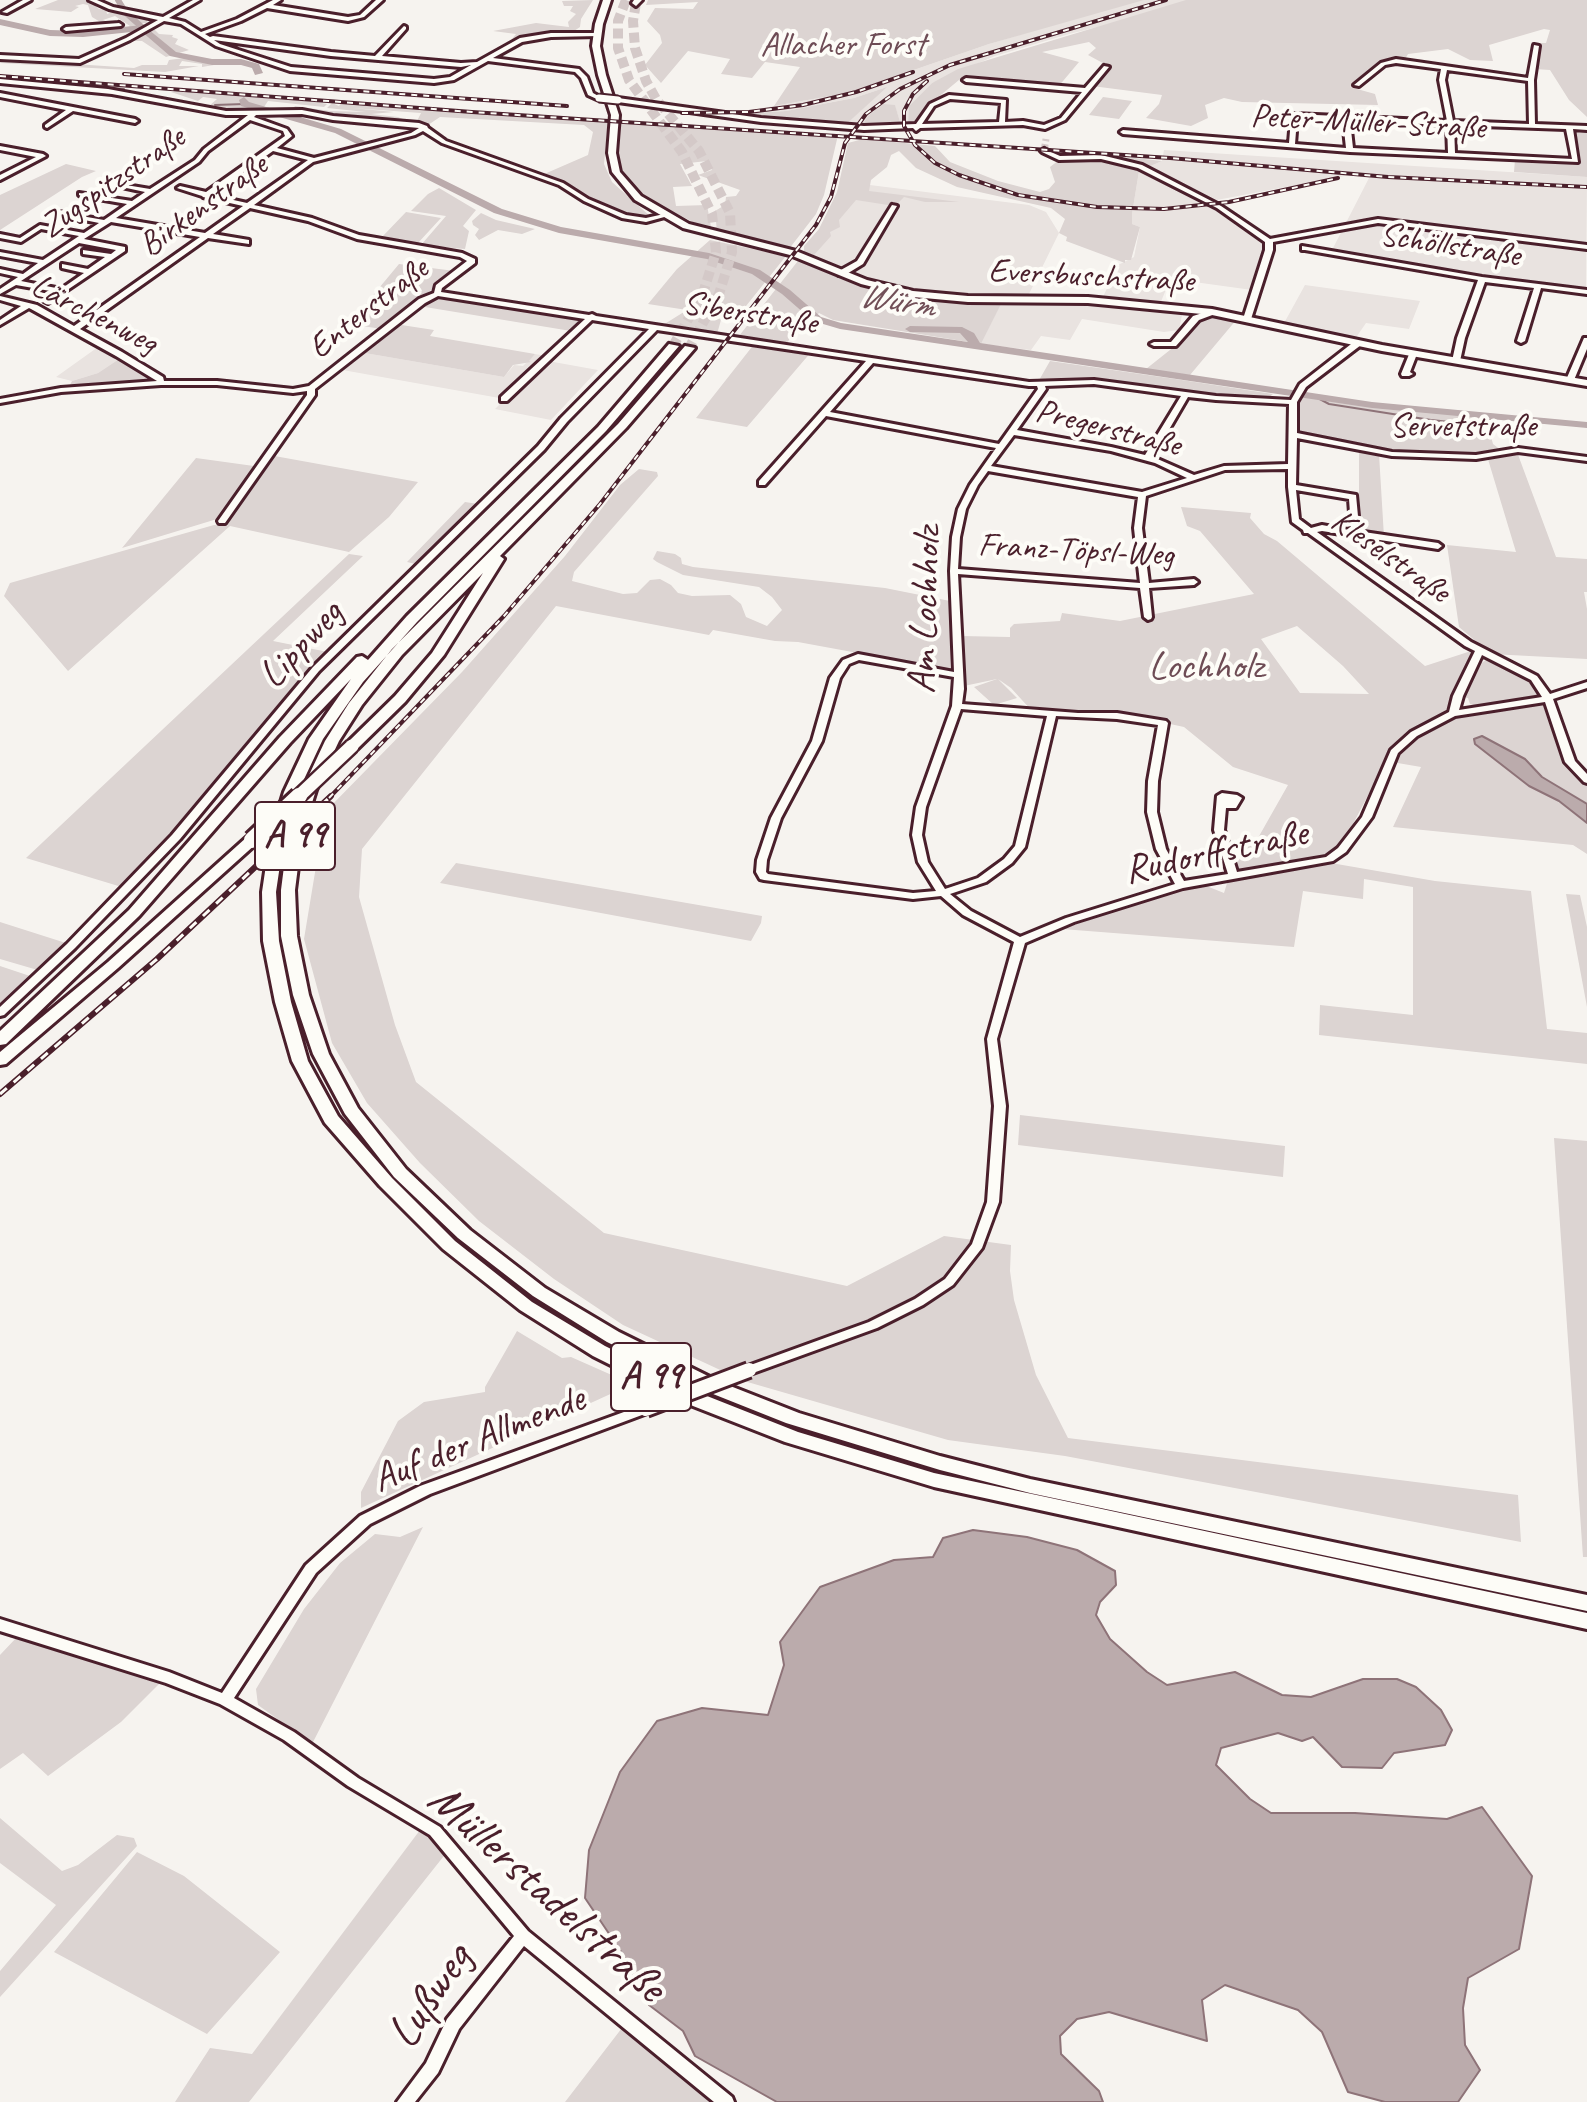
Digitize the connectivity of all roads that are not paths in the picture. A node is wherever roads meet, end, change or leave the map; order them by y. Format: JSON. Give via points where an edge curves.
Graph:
{"nodes":[{"id":1,"x":28,"y":0,"type":"edge"},
{"id":2,"x":92,"y":0,"type":"edge"},
{"id":3,"x":197,"y":0,"type":"edge"},
{"id":4,"x":278,"y":0,"type":"edge"},
{"id":5,"x":380,"y":0,"type":"edge"},
{"id":6,"x":607,"y":0,"type":"edge"},
{"id":7,"x":101,"y":5,"type":"junction"},
{"id":8,"x":267,"y":6,"type":"junction"},
{"id":9,"x":5,"y":12,"type":"dead end"},
{"id":10,"x":164,"y":18,"type":"junction"},
{"id":11,"x":66,"y":29,"type":"dead end"},
{"id":12,"x":205,"y":34,"type":"junction"},
{"id":13,"x":597,"y":35,"type":"junction"},
{"id":14,"x":409,"y":37,"type":"dead end"},
{"id":15,"x":1536,"y":46,"type":"dead end"},
{"id":16,"x":0,"y":57,"type":"edge"},
{"id":17,"x":377,"y":58,"type":"junction"},
{"id":18,"x":486,"y":59,"type":"junction"},
{"id":19,"x":1106,"y":67,"type":"dead end"},
{"id":20,"x":1445,"y":67,"type":"junction"},
{"id":21,"x":464,"y":68,"type":"junction"},
{"id":22,"x":966,"y":80,"type":"dead end"},
{"id":23,"x":1531,"y":80,"type":"junction"},
{"id":24,"x":0,"y":81,"type":"edge"},
{"id":25,"x":22,"y":82,"type":"junction"},
{"id":26,"x":1357,"y":85,"type":"dead end"},
{"id":27,"x":1086,"y":90,"type":"junction"},
{"id":28,"x":0,"y":95,"type":"edge"},
{"id":29,"x":72,"y":109,"type":"junction"},
{"id":30,"x":252,"y":116,"type":"junction"},
{"id":31,"x":1264,"y":116,"type":"dead end"},
{"id":32,"x":1294,"y":116,"type":"junction"},
{"id":33,"x":1346,"y":118,"type":"junction"},
{"id":34,"x":135,"y":121,"type":"dead end"},
{"id":35,"x":1450,"y":121,"type":"junction"},
{"id":36,"x":1002,"y":124,"type":"junction"},
{"id":37,"x":1532,"y":124,"type":"junction"},
{"id":38,"x":47,"y":126,"type":"dead end"},
{"id":39,"x":425,"y":127,"type":"junction"},
{"id":40,"x":1045,"y":127,"type":"junction"},
{"id":41,"x":1569,"y":127,"type":"junction"},
{"id":42,"x":1587,"y":128,"type":"edge"},
{"id":43,"x":916,"y":129,"type":"junction"},
{"id":44,"x":1123,"y":132,"type":"dead end"},
{"id":45,"x":413,"y":134,"type":"junction"},
{"id":46,"x":434,"y":136,"type":"junction"},
{"id":47,"x":1046,"y":139,"type":"tunnel mouth"},
{"id":48,"x":1292,"y":146,"type":"junction"},
{"id":49,"x":0,"y":148,"type":"edge"},
{"id":50,"x":274,"y":149,"type":"junction"},
{"id":51,"x":1350,"y":150,"type":"junction"},
{"id":52,"x":1044,"y":151,"type":"dead end"},
{"id":53,"x":1452,"y":156,"type":"junction"},
{"id":54,"x":314,"y":160,"type":"junction"},
{"id":55,"x":0,"y":178,"type":"edge"},
{"id":56,"x":110,"y":183,"type":"dead end"},
{"id":57,"x":180,"y":188,"type":"dead end"},
{"id":58,"x":149,"y":191,"type":"junction"},
{"id":59,"x":204,"y":194,"type":"junction"},
{"id":60,"x":106,"y":198,"type":"junction"},
{"id":61,"x":77,"y":202,"type":"dead end"},
{"id":62,"x":132,"y":203,"type":"junction"},
{"id":63,"x":96,"y":205,"type":"dead end"},
{"id":64,"x":894,"y":206,"type":"dead end"},
{"id":65,"x":247,"y":207,"type":"junction"},
{"id":66,"x":53,"y":213,"type":"dead end"},
{"id":67,"x":664,"y":216,"type":"junction"},
{"id":68,"x":106,"y":221,"type":"junction"},
{"id":69,"x":84,"y":235,"type":"junction"},
{"id":70,"x":0,"y":236,"type":"edge"},
{"id":71,"x":208,"y":236,"type":"junction"},
{"id":72,"x":76,"y":240,"type":"junction"},
{"id":73,"x":1269,"y":241,"type":"junction"},
{"id":74,"x":246,"y":242,"type":"dead end"},
{"id":75,"x":1587,"y":247,"type":"edge"},
{"id":76,"x":1305,"y":248,"type":"dead end"},
{"id":77,"x":86,"y":252,"type":"dead end"},
{"id":78,"x":0,"y":254,"type":"edge"},
{"id":79,"x":111,"y":256,"type":"junction"},
{"id":80,"x":43,"y":262,"type":"junction"},
{"id":81,"x":65,"y":266,"type":"dead end"},
{"id":82,"x":0,"y":271,"type":"edge"},
{"id":83,"x":90,"y":272,"type":"junction"},
{"id":84,"x":842,"y":273,"type":"junction"},
{"id":85,"x":23,"y":276,"type":"junction"},
{"id":86,"x":1482,"y":279,"type":"junction"},
{"id":87,"x":14,"y":282,"type":"junction"},
{"id":88,"x":44,"y":282,"type":"dead end"},
{"id":89,"x":1538,"y":286,"type":"junction"},
{"id":90,"x":65,"y":289,"type":"junction"},
{"id":91,"x":0,"y":292,"type":"edge"},
{"id":92,"x":1587,"y":292,"type":"edge"},
{"id":93,"x":437,"y":294,"type":"junction"},
{"id":94,"x":0,"y":298,"type":"edge"},
{"id":95,"x":48,"y":301,"type":"dead end"},
{"id":96,"x":28,"y":305,"type":"junction"},
{"id":97,"x":1212,"y":312,"type":"junction"},
{"id":98,"x":592,"y":316,"type":"junction"},
{"id":99,"x":1247,"y":319,"type":"junction"},
{"id":100,"x":0,"y":323,"type":"edge"},
{"id":101,"x":656,"y":326,"type":"junction"},
{"id":102,"x":74,"y":330,"type":"junction"},
{"id":103,"x":1587,"y":340,"type":"edge"},
{"id":104,"x":1521,"y":341,"type":"dead end"},
{"id":105,"x":1358,"y":343,"type":"junction"},
{"id":106,"x":1154,"y":344,"type":"dead end"},
{"id":107,"x":673,"y":346,"type":"tunnel mouth"},
{"id":108,"x":689,"y":348,"type":"tunnel mouth"},
{"id":109,"x":1413,"y":354,"type":"junction"},
{"id":110,"x":872,"y":359,"type":"junction"},
{"id":111,"x":1456,"y":361,"type":"junction"},
{"id":112,"x":1409,"y":374,"type":"dead end"},
{"id":113,"x":1570,"y":380,"type":"junction"},
{"id":114,"x":161,"y":383,"type":"junction"},
{"id":115,"x":1587,"y":383,"type":"edge"},
{"id":116,"x":1041,"y":385,"type":"junction"},
{"id":117,"x":311,"y":388,"type":"junction"},
{"id":118,"x":1185,"y":395,"type":"junction"},
{"id":119,"x":1296,"y":397,"type":"junction"},
{"id":120,"x":504,"y":399,"type":"dead end"},
{"id":121,"x":0,"y":401,"type":"edge"},
{"id":122,"x":824,"y":413,"type":"junction"},
{"id":123,"x":1012,"y":432,"type":"junction"},
{"id":124,"x":1292,"y":435,"type":"junction"},
{"id":125,"x":1002,"y":447,"type":"junction"},
{"id":126,"x":1148,"y":458,"type":"junction"},
{"id":127,"x":1587,"y":459,"type":"edge"},
{"id":128,"x":1292,"y":466,"type":"junction"},
{"id":129,"x":986,"y":468,"type":"junction"},
{"id":130,"x":1192,"y":477,"type":"junction"},
{"id":131,"x":762,"y":483,"type":"dead end"},
{"id":132,"x":1292,"y":487,"type":"junction"},
{"id":133,"x":1142,"y":495,"type":"junction"},
{"id":134,"x":222,"y":521,"type":"dead end"},
{"id":135,"x":517,"y":531,"type":"junction"},
{"id":136,"x":1307,"y":531,"type":"junction"},
{"id":137,"x":1351,"y":533,"type":"junction"},
{"id":138,"x":1438,"y":546,"type":"dead end"},
{"id":139,"x":954,"y":571,"type":"junction"},
{"id":140,"x":1194,"y":582,"type":"dead end"},
{"id":141,"x":1144,"y":586,"type":"junction"},
{"id":142,"x":1148,"y":617,"type":"dead end"},
{"id":143,"x":412,"y":619,"type":"junction"},
{"id":144,"x":1479,"y":651,"type":"junction"},
{"id":145,"x":957,"y":675,"type":"junction"},
{"id":146,"x":1587,"y":685,"type":"edge"},
{"id":147,"x":1548,"y":698,"type":"junction"},
{"id":148,"x":957,"y":706,"type":"junction"},
{"id":149,"x":1052,"y":714,"type":"junction"},
{"id":150,"x":1453,"y":714,"type":"junction"},
{"id":151,"x":1587,"y":780,"type":"edge"},
{"id":152,"x":1221,"y":804,"type":"dead end"},
{"id":153,"x":1233,"y":875,"type":"junction"},
{"id":154,"x":1181,"y":885,"type":"junction"},
{"id":155,"x":943,"y":893,"type":"junction"},
{"id":156,"x":1020,"y":941,"type":"junction"},
{"id":157,"x":0,"y":1013,"type":"edge"},
{"id":158,"x":0,"y":1040,"type":"edge"},
{"id":159,"x":0,"y":1060,"type":"edge"},
{"id":160,"x":1587,"y":1603,"type":"edge"},
{"id":161,"x":1587,"y":1621,"type":"edge"},
{"id":162,"x":0,"y":1625,"type":"edge"},
{"id":163,"x":225,"y":1700,"type":"junction"},
{"id":164,"x":523,"y":1936,"type":"junction"},
{"id":165,"x":405,"y":2102,"type":"edge"},
{"id":166,"x":726,"y":2102,"type":"edge"}],
"edges":[{"from":1,"to":9,"type":"street"},
{"from":2,"to":7,"type":"street"},
{"from":3,"to":10,"type":"street"},
{"from":4,"to":8,"type":"street"},
{"from":5,"to":8,"type":"street","via":[[362,16],[348,19]]},
{"from":6,"to":13,"type":"main road"},
{"from":7,"to":10,"type":"street"},
{"from":7,"to":11,"type":"street","via":[[104,17],[122,27]]},
{"from":8,"to":12,"type":"street"},
{"from":10,"to":12,"type":"street"},
{"from":10,"to":16,"type":"street","via":[[75,63]]},
{"from":12,"to":17,"type":"street"},
{"from":12,"to":21,"type":"street","via":[[218,45],[302,71],[438,81],[452,79]]},
{"from":13,"to":18,"type":"street","via":[[527,38]]},
{"from":13,"to":67,"type":"main road","via":[[599,64],[615,115],[616,172],[638,198]]},
{"from":14,"to":17,"type":"street","via":[[401,30]]},
{"from":15,"to":23,"type":"street"},
{"from":17,"to":21,"type":"street"},
{"from":18,"to":21,"type":"street"},
{"from":18,"to":43,"type":"street","bridge":true,"via":[[577,70],[590,94],[599,98],[777,121]]},
{"from":19,"to":27,"type":"street"},
{"from":20,"to":23,"type":"street"},
{"from":20,"to":26,"type":"street","via":[[1389,62]]},
{"from":20,"to":35,"type":"street","via":[[1442,80]]},
{"from":22,"to":27,"type":"street"},
{"from":23,"to":37,"type":"street"},
{"from":24,"to":25,"type":"street"},
{"from":25,"to":28,"type":"street"},
{"from":25,"to":30,"type":"street"},
{"from":27,"to":40,"type":"street","via":[[1063,119]]},
{"from":28,"to":29,"type":"street"},
{"from":29,"to":34,"type":"street"},
{"from":29,"to":38,"type":"street"},
{"from":30,"to":39,"type":"street","via":[[284,113]]},
{"from":30,"to":50,"type":"street","via":[[289,133]]},
{"from":30,"to":58,"type":"street","name":"Zugspitzstraße","via":[[197,161]]},
{"from":31,"to":32,"type":"street"},
{"from":32,"to":33,"type":"street"},
{"from":32,"to":48,"type":"street"},
{"from":33,"to":35,"type":"street"},
{"from":33,"to":51,"type":"street"},
{"from":35,"to":37,"type":"street"},
{"from":35,"to":53,"type":"street"},
{"from":36,"to":40,"type":"street"},
{"from":36,"to":43,"type":"street"},
{"from":36,"to":43,"type":"street","via":[[1004,101],[949,97],[932,105]]},
{"from":37,"to":41,"type":"street"},
{"from":39,"to":45,"type":"street"},
{"from":39,"to":46,"type":"street","name":"Eversbuschstraße"},
{"from":40,"to":47,"type":"street"},
{"from":41,"to":42,"type":"street"},
{"from":41,"to":53,"type":"street","name":"Peter-Müller-Straße","via":[[1576,161]]},
{"from":44,"to":48,"type":"street","name":"Peter-Müller-Straße"},
{"from":45,"to":46,"type":"street"},
{"from":45,"to":54,"type":"street","name":"Birkenstraße"},
{"from":46,"to":67,"type":"street","name":"Eversbuschstraße","via":[[561,184],[627,218]]},
{"from":48,"to":51,"type":"street","name":"Peter-Müller-Straße"},
{"from":49,"to":55,"type":"street","via":[[43,156]]},
{"from":50,"to":54,"type":"street"},
{"from":50,"to":59,"type":"street"},
{"from":51,"to":53,"type":"street","name":"Peter-Müller-Straße"},
{"from":52,"to":73,"type":"street","via":[[1059,158],[1101,157],[1140,166],[1219,207]]},
{"from":54,"to":65,"type":"street","name":"Birkenstraße"},
{"from":56,"to":58,"type":"street"},
{"from":57,"to":59,"type":"street"},
{"from":58,"to":62,"type":"street","name":"Zugspitzstraße"},
{"from":59,"to":65,"type":"street"},
{"from":60,"to":61,"type":"street","via":[[84,194]]},
{"from":60,"to":62,"type":"street"},
{"from":60,"to":63,"type":"street"},
{"from":62,"to":68,"type":"street","name":"Zugspitzstraße"},
{"from":64,"to":84,"type":"street","via":[[860,262]]},
{"from":65,"to":71,"type":"street","name":"Birkenstraße"},
{"from":65,"to":93,"type":"street","name":"Enterstraße","via":[[310,219],[365,239],[472,259]]},
{"from":66,"to":68,"type":"street"},
{"from":67,"to":84,"type":"main road","name":"Eversbuschstraße","via":[[710,234],[803,256]]},
{"from":68,"to":69,"type":"street","name":"Zugspitzstraße"},
{"from":68,"to":71,"type":"street"},
{"from":69,"to":70,"type":"street","via":[[40,227],[21,240]]},
{"from":69,"to":72,"type":"street","name":"Zugspitzstraße"},
{"from":71,"to":74,"type":"street"},
{"from":71,"to":102,"type":"street","name":"Birkenstraße"},
{"from":72,"to":79,"type":"street","via":[[122,249]]},
{"from":72,"to":80,"type":"street","name":"Zugspitzstraße"},
{"from":73,"to":75,"type":"street","via":[[1378,221]]},
{"from":73,"to":99,"type":"street"},
{"from":76,"to":86,"type":"street","name":"Schöllstraße"},
{"from":77,"to":79,"type":"street"},
{"from":78,"to":80,"type":"street"},
{"from":79,"to":83,"type":"street"},
{"from":80,"to":85,"type":"street","name":"Zugspitzstraße"},
{"from":81,"to":83,"type":"street"},
{"from":82,"to":85,"type":"street"},
{"from":83,"to":90,"type":"street"},
{"from":84,"to":97,"type":"main road","name":"Eversbuschstraße","via":[[913,294],[1088,300]]},
{"from":85,"to":87,"type":"street","name":"Zugspitzstraße"},
{"from":86,"to":89,"type":"street","name":"Schöllstraße"},
{"from":86,"to":111,"type":"street"},
{"from":87,"to":90,"type":"street"},
{"from":87,"to":91,"type":"street","name":"Zugspitzstraße"},
{"from":88,"to":90,"type":"street"},
{"from":89,"to":92,"type":"street","name":"Schöllstraße"},
{"from":89,"to":104,"type":"street"},
{"from":90,"to":95,"type":"street"},
{"from":93,"to":98,"type":"street","name":"Siberstraße"},
{"from":93,"to":117,"type":"street","name":"Enterstraße"},
{"from":94,"to":96,"type":"street","name":"Lärchenweg"},
{"from":96,"to":100,"type":"street"},
{"from":96,"to":102,"type":"street","name":"Lärchenweg"},
{"from":97,"to":99,"type":"main road","name":"Eversbuschstraße"},
{"from":97,"to":106,"type":"street","via":[[1196,318],[1173,344]]},
{"from":98,"to":101,"type":"street","name":"Siberstraße"},
{"from":98,"to":120,"type":"street"},
{"from":99,"to":105,"type":"main road","name":"Eversbuschstraße"},
{"from":101,"to":110,"type":"street","name":"Siberstraße"},
{"from":101,"to":157,"type":"street","name":"Lippweg","via":[[541,448],[316,669],[176,837]]},
{"from":102,"to":114,"type":"street","name":"Lärchenweg"},
{"from":103,"to":113,"type":"street"},
{"from":105,"to":109,"type":"main road","name":"Eversbuschstraße"},
{"from":105,"to":119,"type":"street"},
{"from":107,"to":143,"type":"highway","number":"A 99","via":[[602,429]]},
{"from":108,"to":135,"type":"highway","number":"A 99","via":[[622,426]]},
{"from":109,"to":111,"type":"main road","name":"Eversbuschstraße"},
{"from":109,"to":112,"type":"street"},
{"from":110,"to":116,"type":"street","name":"Siberstraße"},
{"from":110,"to":122,"type":"street"},
{"from":111,"to":113,"type":"main road","name":"Eversbuschstraße"},
{"from":113,"to":115,"type":"main road","name":"Eversbuschstraße"},
{"from":114,"to":117,"type":"street"},
{"from":114,"to":121,"type":"street","via":[[61,390]]},
{"from":116,"to":118,"type":"street","name":"Siberstraße","via":[[1094,382]]},
{"from":116,"to":123,"type":"street","name":"Am Lochholz"},
{"from":117,"to":134,"type":"street","name":"Enterstraße"},
{"from":118,"to":119,"type":"street","name":"Siberstraße"},
{"from":118,"to":126,"type":"street"},
{"from":119,"to":124,"type":"street","name":"Kleselstraße"},
{"from":122,"to":125,"type":"street"},
{"from":122,"to":131,"type":"street"},
{"from":123,"to":125,"type":"street","name":"Am Lochholz"},
{"from":123,"to":126,"type":"street","name":"Pregerstraße"},
{"from":124,"to":127,"type":"street","name":"Servetstraße","via":[[1392,454],[1476,457],[1518,450]]},
{"from":124,"to":128,"type":"street","name":"Kleselstraße"},
{"from":125,"to":129,"type":"street","name":"Am Lochholz"},
{"from":126,"to":130,"type":"street","name":"Pregerstraße"},
{"from":128,"to":130,"type":"street","via":[[1238,466]]},
{"from":128,"to":132,"type":"street","name":"Kleselstraße"},
{"from":129,"to":133,"type":"street"},
{"from":129,"to":139,"type":"street","name":"Am Lochholz","via":[[962,509]]},
{"from":130,"to":133,"type":"street"},
{"from":132,"to":136,"type":"street","name":"Kleselstraße","via":[[1295,520]]},
{"from":132,"to":137,"type":"street","via":[[1349,495],[1354,501]]},
{"from":133,"to":141,"type":"street","via":[[1137,516]]},
{"from":135,"to":159,"type":"highway","number":"A 99","bridge":true,"via":[[437,655],[400,699],[252,840]]},
{"from":135,"to":160,"type":"highway","number":"A 99","via":[[407,641],[356,703],[314,778],[295,835],[289,936],[301,995],[321,1054],[351,1110],[400,1173],[464,1234],[539,1292],[613,1337],[714,1387],[793,1418],[1030,1486]]},
{"from":136,"to":137,"type":"street"},
{"from":136,"to":144,"type":"street","name":"Kleselstraße"},
{"from":137,"to":138,"type":"street"},
{"from":139,"to":141,"type":"street","name":"Franz-Töpsl-Weg"},
{"from":139,"to":145,"type":"street","name":"Am Lochholz"},
{"from":140,"to":141,"type":"street","name":"Franz-Töpsl-Weg"},
{"from":141,"to":142,"type":"street"},
{"from":143,"to":158,"type":"highway","number":"A 99","via":[[344,678],[134,913]]},
{"from":143,"to":161,"type":"highway","number":"A 99","via":[[337,707],[291,792],[269,892],[271,941],[300,1061],[331,1119],[449,1245],[526,1306],[599,1351],[700,1401],[792,1437],[1027,1502]]},
{"from":144,"to":147,"type":"street","name":"Kleselstraße","via":[[1525,672]]},
{"from":144,"to":150,"type":"street"},
{"from":145,"to":148,"type":"street","name":"Am Lochholz"},
{"from":145,"to":155,"type":"street","via":[[858,657],[846,662],[835,678],[817,741],[776,818],[761,872],[772,880],[913,896]]},
{"from":146,"to":147,"type":"street","name":"Rudorffstraße"},
{"from":147,"to":150,"type":"street","name":"Rudorffstraße"},
{"from":147,"to":151,"type":"street","name":"Kleselstraße","via":[[1570,762]]},
{"from":148,"to":149,"type":"street"},
{"from":148,"to":155,"type":"street","name":"Am Lochholz","via":[[917,835],[923,862]]},
{"from":149,"to":154,"type":"street","via":[[1163,723],[1152,812],[1161,849]]},
{"from":149,"to":155,"type":"street","via":[[1020,847],[996,872]]},
{"from":150,"to":153,"type":"street","name":"Rudorffstraße","via":[[1414,734],[1394,752],[1367,817],[1336,856]]},
{"from":152,"to":153,"type":"street","via":[[1219,830]]},
{"from":153,"to":154,"type":"street","name":"Rudorffstraße"},
{"from":154,"to":156,"type":"street","name":"Rudorffstraße"},
{"from":155,"to":156,"type":"street","name":"Am Lochholz","via":[[967,913]]},
{"from":156,"to":163,"type":"street","name":"Auf der Allmende","bridge":true,"via":[[992,1039],[1000,1106],[993,1202],[978,1245],[949,1282],[873,1325],[425,1490],[365,1520],[311,1569]]},
{"from":162,"to":163,"type":"street","name":"Müllerstadelstraße"},
{"from":163,"to":164,"type":"street","name":"Müllerstadelstraße","via":[[435,1831]]},
{"from":164,"to":165,"type":"street","name":"Lußweg","via":[[453,2024],[432,2068]]},
{"from":164,"to":166,"type":"street","name":"Müllerstadelstraße"}]}
